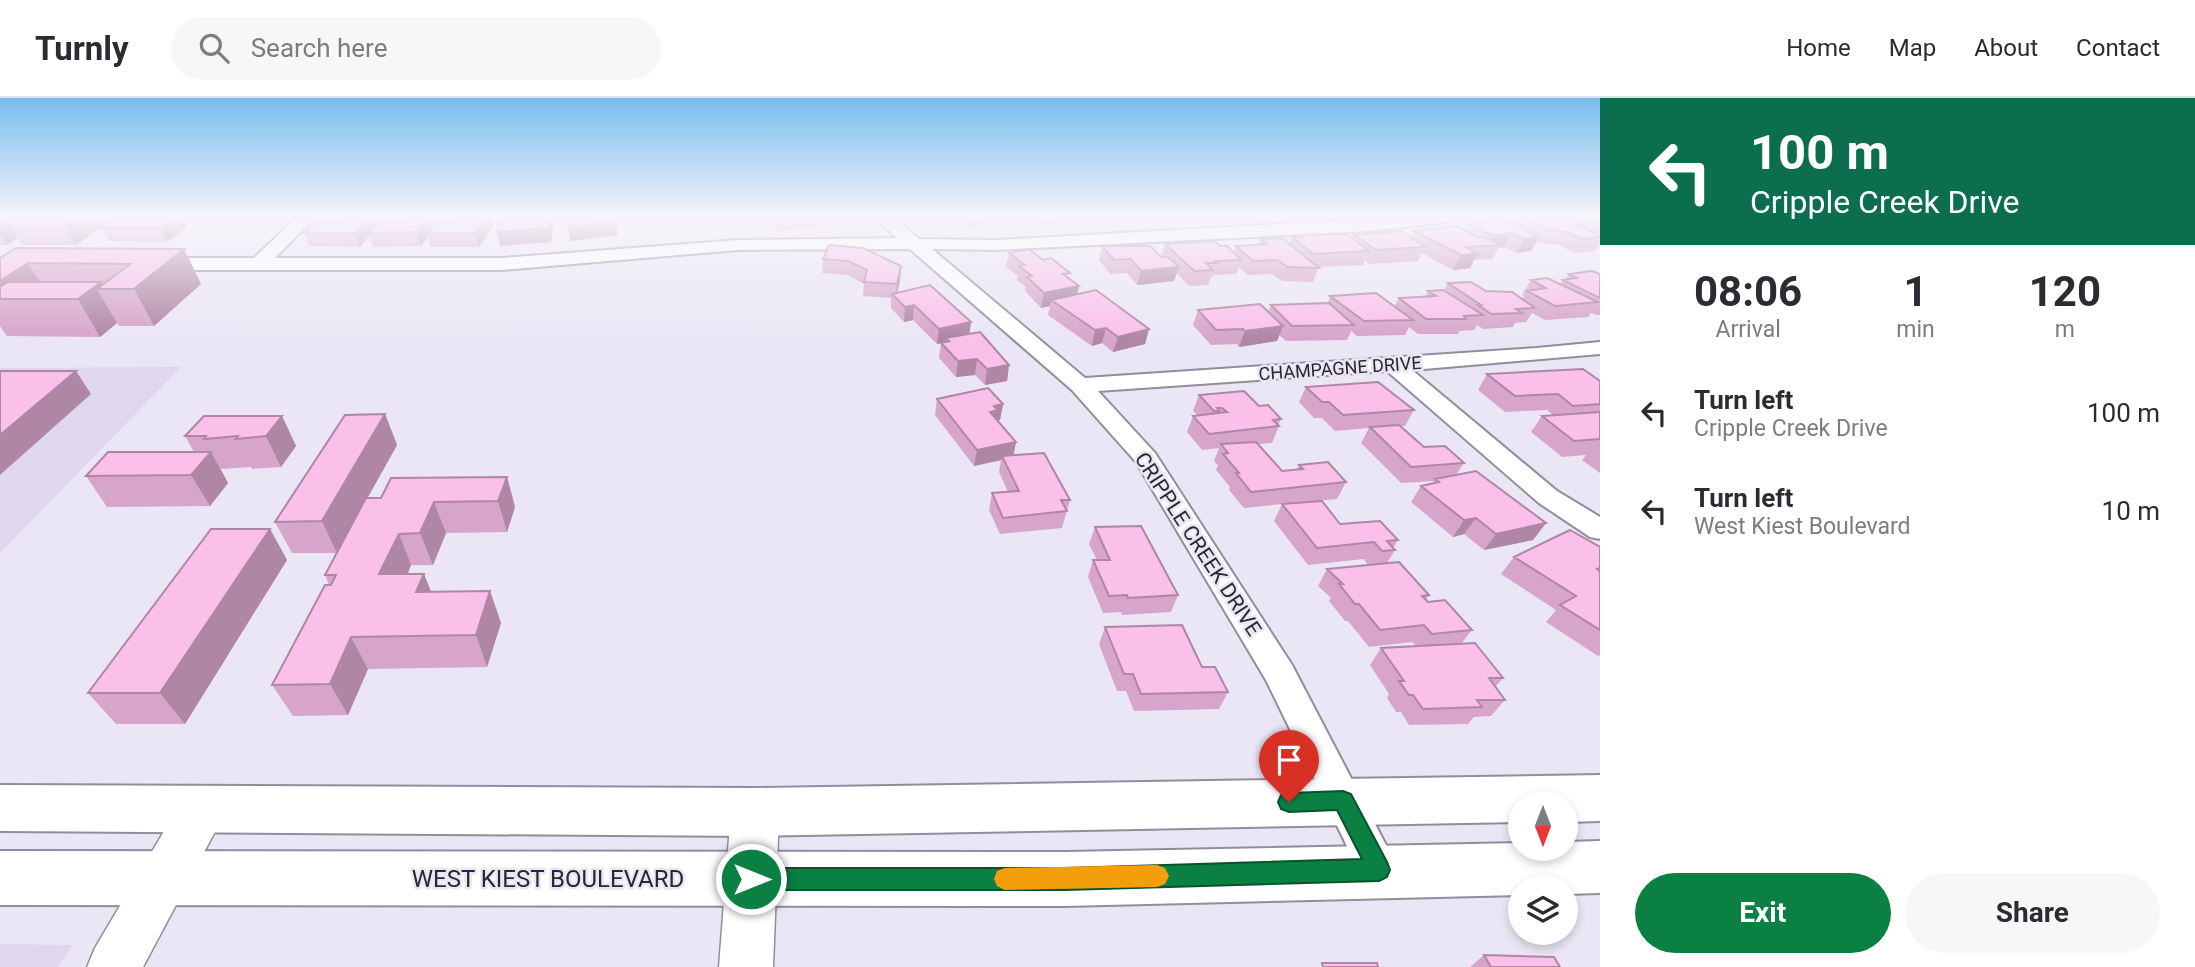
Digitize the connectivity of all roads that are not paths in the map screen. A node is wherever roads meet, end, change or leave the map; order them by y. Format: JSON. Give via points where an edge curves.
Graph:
{"nodes":[{"id":1,"x":266,"y":258,"type":"edge"},
{"id":2,"x":582,"y":258,"type":"edge"},
{"id":3,"x":929,"y":258,"type":"edge"},
{"id":4,"x":134,"y":264,"type":"edge"},
{"id":5,"x":258,"y":265,"type":"junction"},
{"id":6,"x":1600,"y":348,"type":"edge"},
{"id":7,"x":1393,"y":365,"type":"junction"},
{"id":8,"x":1080,"y":385,"type":"junction"},
{"id":9,"x":1600,"y":530,"type":"edge"},
{"id":10,"x":1600,"y":798,"type":"edge"},
{"id":11,"x":1343,"y":801,"type":"junction"},
{"id":12,"x":0,"y":808,"type":"edge"},
{"id":13,"x":203,"y":809,"type":"junction"},
{"id":14,"x":755,"y":812,"type":"junction"},
{"id":15,"x":1600,"y":867,"type":"edge"},
{"id":16,"x":1379,"y":870,"type":"junction"},
{"id":17,"x":0,"y":878,"type":"edge"},
{"id":18,"x":166,"y":879,"type":"junction"},
{"id":19,"x":751,"y":879,"type":"junction"},
{"id":20,"x":114,"y":967,"type":"edge"},
{"id":21,"x":746,"y":967,"type":"edge"}],
"edges":[{"from":1,"to":5,"type":"street"},
{"from":2,"to":5,"type":"street","via":[[502,264]]},
{"from":3,"to":8,"type":"street","name":"CRIPPLE CREEK DRIVE"},
{"from":4,"to":5,"type":"street"},
{"from":6,"to":7,"type":"street","name":"CHAMPAGNE DRIVE"},
{"from":7,"to":8,"type":"street","name":"CHAMPAGNE DRIVE"},
{"from":7,"to":9,"type":"street","via":[[1548,497]]},
{"from":8,"to":11,"type":"street","name":"CRIPPLE CREEK DRIVE","via":[[1146,458],[1280,674]]},
{"from":10,"to":11,"type":"main road"},
{"from":11,"to":14,"type":"main road"},
{"from":11,"to":16,"type":"street","name":"CRIPPLE CREEK DRIVE"},
{"from":12,"to":13,"type":"main road"},
{"from":13,"to":14,"type":"main road"},
{"from":13,"to":18,"type":"street"},
{"from":14,"to":19,"type":"street"},
{"from":15,"to":16,"type":"main road","name":"WEST KIEST BOULEVARD"},
{"from":16,"to":19,"type":"main road","name":"WEST KIEST BOULEVARD","via":[[1065,879]]},
{"from":17,"to":18,"type":"main road","name":"WEST KIEST BOULEVARD"},
{"from":18,"to":19,"type":"main road","name":"WEST KIEST BOULEVARD"},
{"from":18,"to":20,"type":"street"},
{"from":19,"to":21,"type":"street"}]}
